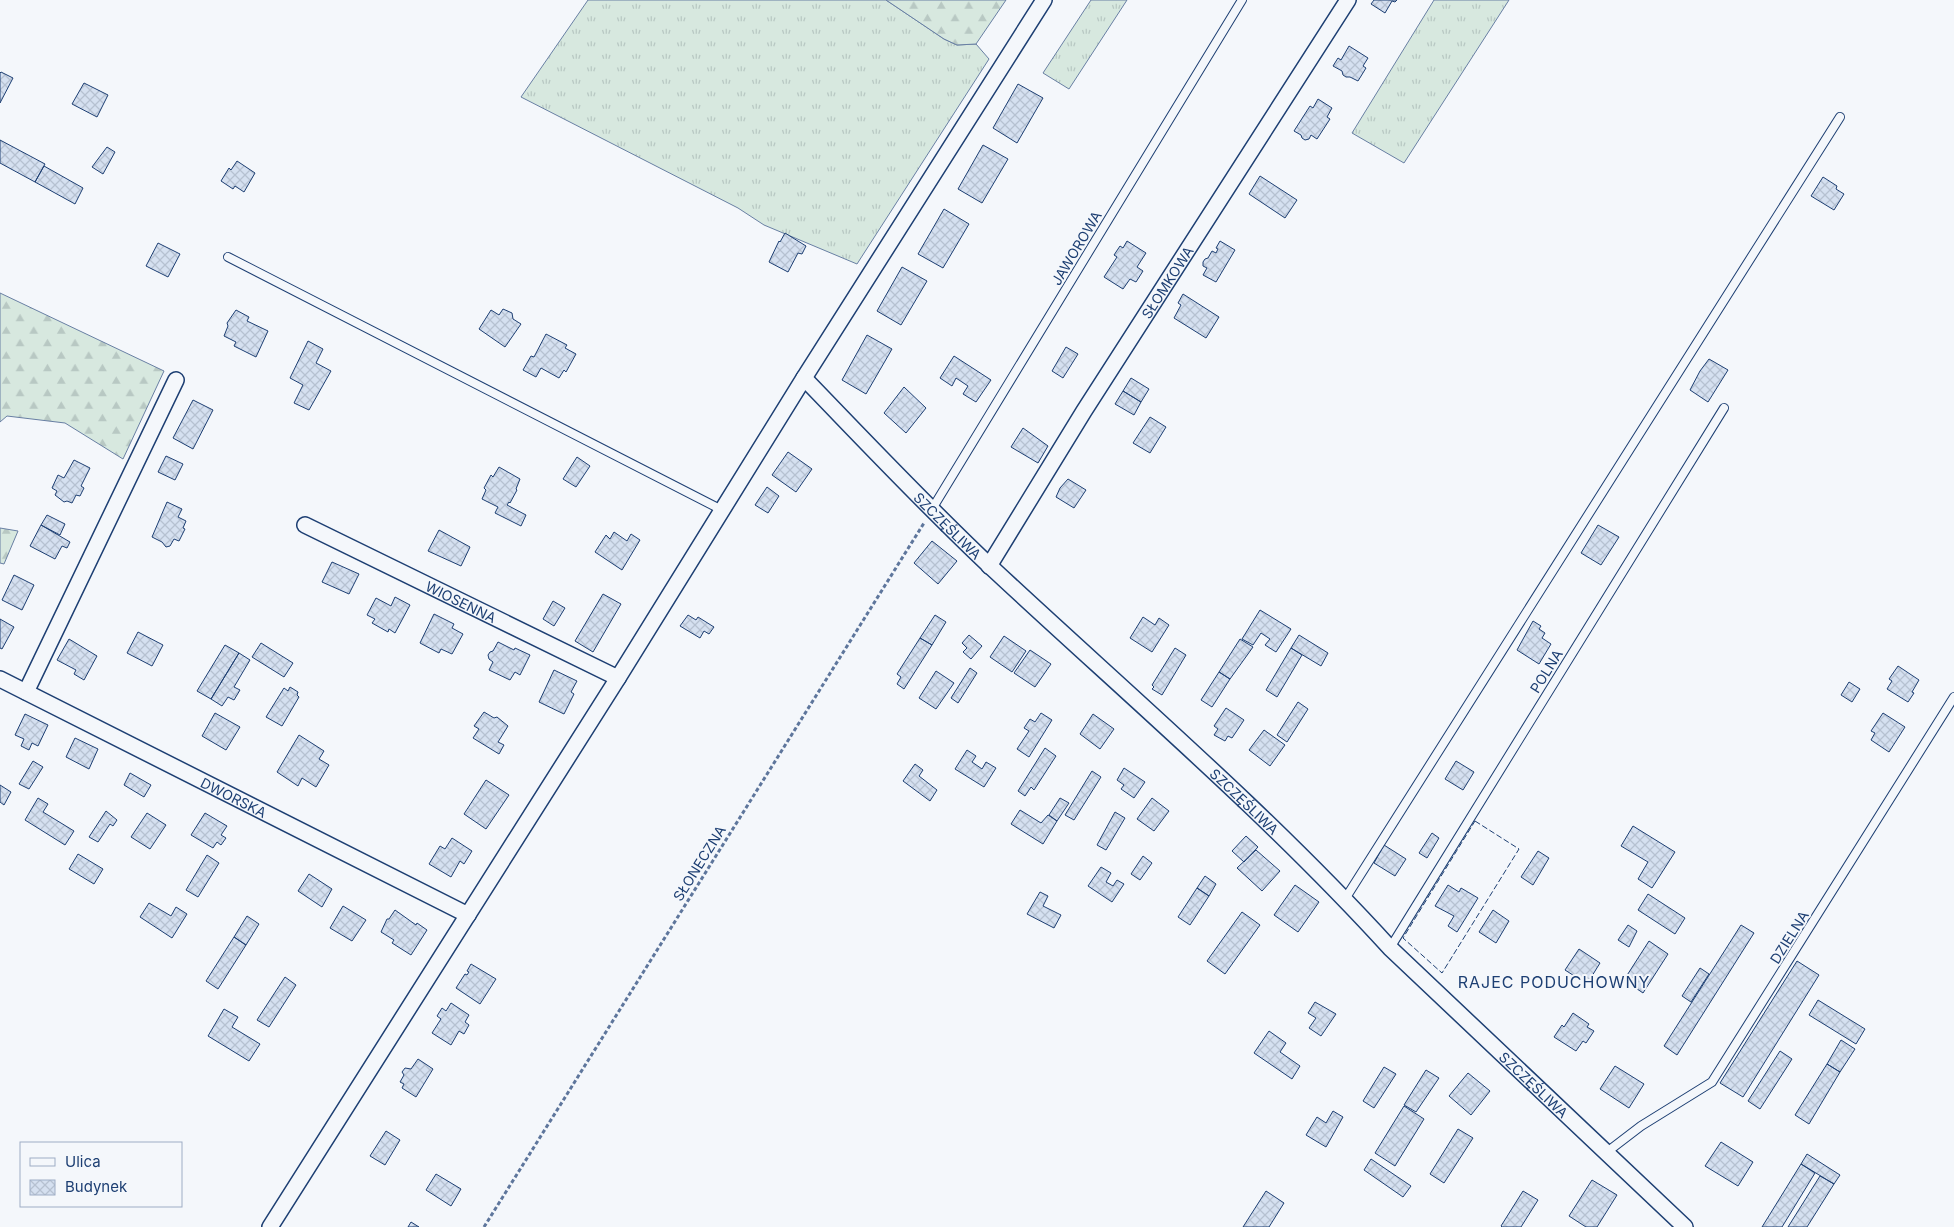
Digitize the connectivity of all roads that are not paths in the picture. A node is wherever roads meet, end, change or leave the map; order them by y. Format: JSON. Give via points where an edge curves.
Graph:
{"nodes":[{"id":1,"x":1044,"y":0,"type":"edge"},
{"id":2,"x":1242,"y":0,"type":"edge"},
{"id":3,"x":1348,"y":0,"type":"edge"},
{"id":4,"x":1840,"y":118,"type":"dead end"},
{"id":5,"x":228,"y":257,"type":"dead end"},
{"id":6,"x":804,"y":378,"type":"junction"},
{"id":7,"x":176,"y":380,"type":"dead end"},
{"id":8,"x":1724,"y":408,"type":"dead end"},
{"id":9,"x":932,"y":509,"type":"junction"},
{"id":10,"x":722,"y":510,"type":"junction"},
{"id":11,"x":305,"y":525,"type":"dead end"},
{"id":12,"x":989,"y":566,"type":"junction"},
{"id":13,"x":618,"y":678,"type":"junction"},
{"id":14,"x":0,"y":679,"type":"edge"},
{"id":15,"x":26,"y":692,"type":"junction"},
{"id":16,"x":1954,"y":697,"type":"edge"},
{"id":17,"x":1345,"y":898,"type":"junction"},
{"id":18,"x":468,"y":915,"type":"junction"},
{"id":19,"x":1390,"y":948,"type":"junction"},
{"id":20,"x":1607,"y":1152,"type":"junction"},
{"id":21,"x":270,"y":1227,"type":"edge"},
{"id":22,"x":1685,"y":1227,"type":"edge"}],
"edges":[{"from":1,"to":6,"type":"street"},
{"from":2,"to":9,"type":"lane","name":"JAWOROWA"},
{"from":3,"to":12,"type":"street","name":"SŁOMKOWA","via":[[1084,410]]},
{"from":4,"to":17,"type":"lane"},
{"from":5,"to":10,"type":"lane"},
{"from":6,"to":9,"type":"street","name":"SZCZĘŚLIWA"},
{"from":6,"to":10,"type":"street"},
{"from":7,"to":15,"type":"street"},
{"from":8,"to":19,"type":"lane","name":"POLNA"},
{"from":9,"to":12,"type":"street","name":"SZCZĘŚLIWA"},
{"from":10,"to":13,"type":"street"},
{"from":11,"to":13,"type":"street","name":"WIOSENNA"},
{"from":12,"to":17,"type":"street","name":"SZCZĘŚLIWA"},
{"from":13,"to":18,"type":"street"},
{"from":14,"to":15,"type":"street","name":"DWORSKA"},
{"from":15,"to":18,"type":"street","name":"DWORSKA"},
{"from":16,"to":20,"type":"lane","name":"DZIELNA","via":[[1712,1082],[1641,1126]]},
{"from":17,"to":19,"type":"street","name":"SZCZĘŚLIWA"},
{"from":18,"to":21,"type":"street"},
{"from":19,"to":20,"type":"street","name":"SZCZĘŚLIWA"},
{"from":20,"to":22,"type":"street","name":"SZCZĘŚLIWA"}]}
